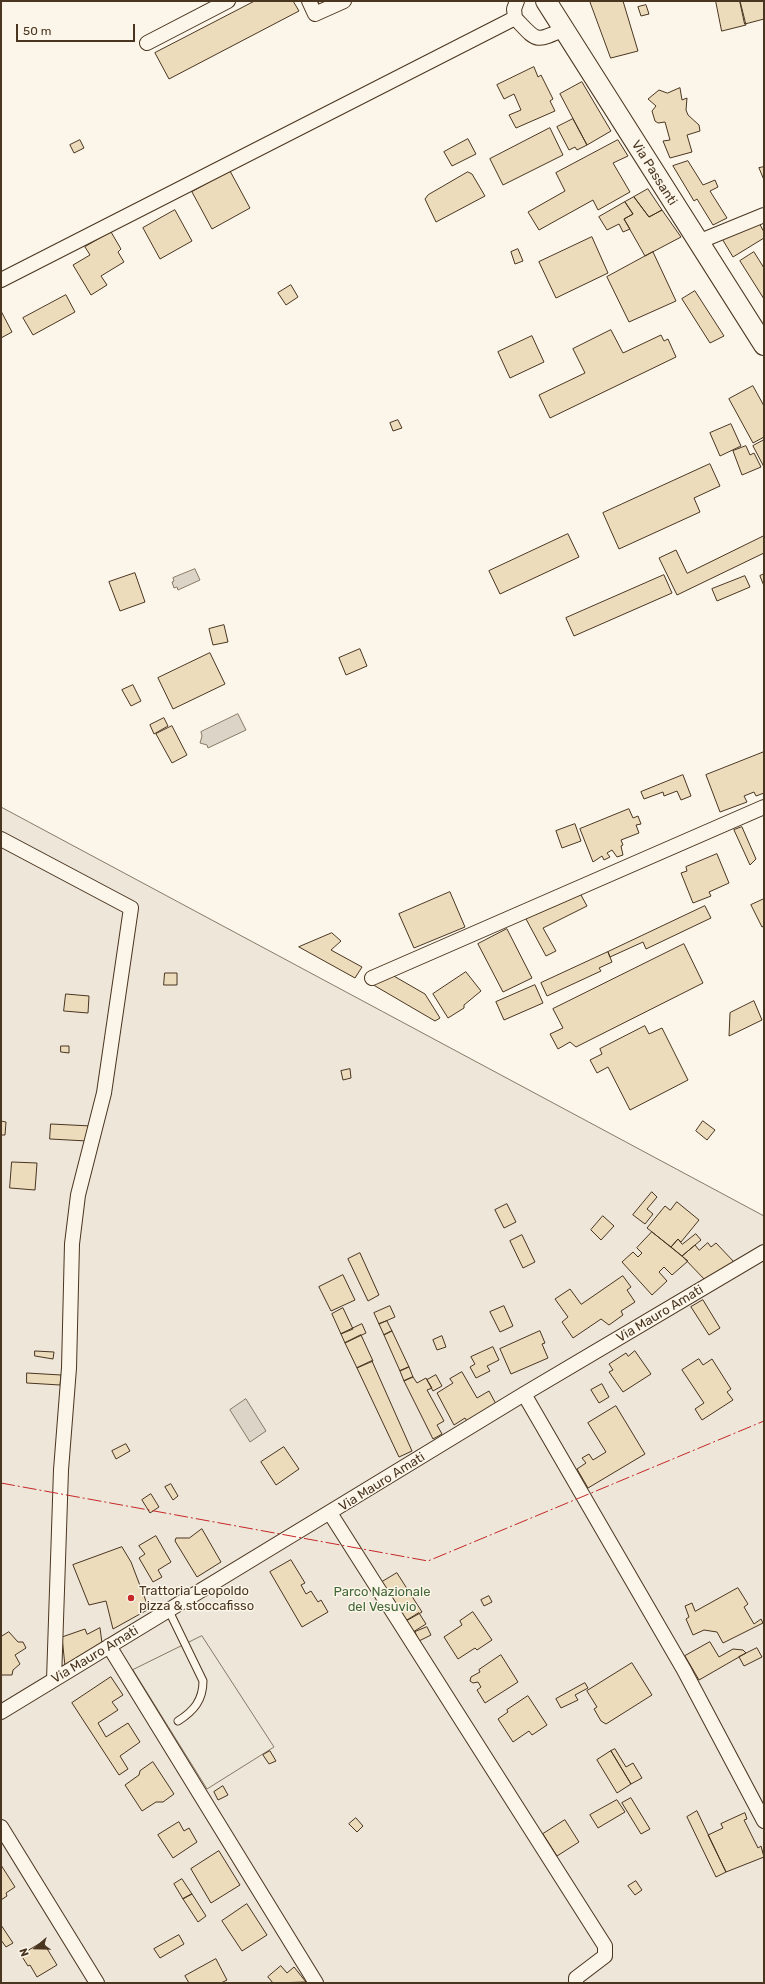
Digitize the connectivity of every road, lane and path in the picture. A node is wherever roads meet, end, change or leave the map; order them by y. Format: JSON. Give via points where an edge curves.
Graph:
{"nodes":[{"id":1,"x":228,"y":1,"type":"edge"},
{"id":2,"x":308,"y":1,"type":"edge"},
{"id":3,"x":344,"y":1,"type":"edge"},
{"id":4,"x":517,"y":1,"type":"edge"},
{"id":5,"x":546,"y":1,"type":"edge"},
{"id":6,"x":515,"y":18,"type":"junction"},
{"id":7,"x":564,"y":29,"type":"junction"},
{"id":8,"x":147,"y":43,"type":"dead end"},
{"id":9,"x":764,"y":215,"type":"edge"},
{"id":10,"x":698,"y":242,"type":"junction"},
{"id":11,"x":1,"y":280,"type":"edge"},
{"id":12,"x":764,"y":345,"type":"edge"},
{"id":13,"x":764,"y":807,"type":"edge"},
{"id":14,"x":1,"y":839,"type":"edge"},
{"id":15,"x":372,"y":978,"type":"dead end"},
{"id":16,"x":764,"y":1252,"type":"edge"},
{"id":17,"x":524,"y":1394,"type":"junction"},
{"id":18,"x":330,"y":1514,"type":"junction"},
{"id":19,"x":169,"y":1611,"type":"junction"},
{"id":20,"x":109,"y":1646,"type":"junction"},
{"id":21,"x":54,"y":1680,"type":"junction"},
{"id":22,"x":1,"y":1712,"type":"edge"},
{"id":23,"x":178,"y":1721,"type":"dead end"},
{"id":24,"x":764,"y":1821,"type":"edge"},
{"id":25,"x":1,"y":1827,"type":"edge"},
{"id":26,"x":97,"y":1983,"type":"edge"},
{"id":27,"x":316,"y":1983,"type":"edge"},
{"id":28,"x":576,"y":1983,"type":"edge"}],
"edges":[{"from":1,"to":8,"type":"street"},
{"from":2,"to":3,"type":"street","via":[[315,14]]},
{"from":4,"to":6,"type":"street","via":[[514,9]]},
{"from":5,"to":7,"type":"main road","name":"Via Passanti"},
{"from":6,"to":7,"type":"street","via":[[536,38],[544,39]]},
{"from":6,"to":11,"type":"street"},
{"from":7,"to":10,"type":"main road","name":"Via Passanti"},
{"from":9,"to":10,"type":"street"},
{"from":10,"to":12,"type":"main road","name":"Via Passanti"},
{"from":13,"to":15,"type":"street"},
{"from":14,"to":21,"type":"street","via":[[131,908],[104,1093],[78,1195],[72,1244],[69,1368],[61,1470]]},
{"from":16,"to":17,"type":"street","name":"Via Mauro Amati"},
{"from":17,"to":18,"type":"street","name":"Via Mauro Amati"},
{"from":17,"to":24,"type":"street","via":[[684,1670]]},
{"from":18,"to":19,"type":"street","name":"Via Mauro Amati"},
{"from":18,"to":28,"type":"street","via":[[605,1946],[605,1956],[576,1978]]},
{"from":19,"to":20,"type":"street","name":"Via Mauro Amati"},
{"from":19,"to":23,"type":"lane","via":[[203,1681],[199,1703],[190,1714]]},
{"from":20,"to":21,"type":"street","name":"Via Mauro Amati"},
{"from":20,"to":27,"type":"street"},
{"from":21,"to":22,"type":"street","name":"Via Mauro Amati"},
{"from":25,"to":26,"type":"street"}]}
